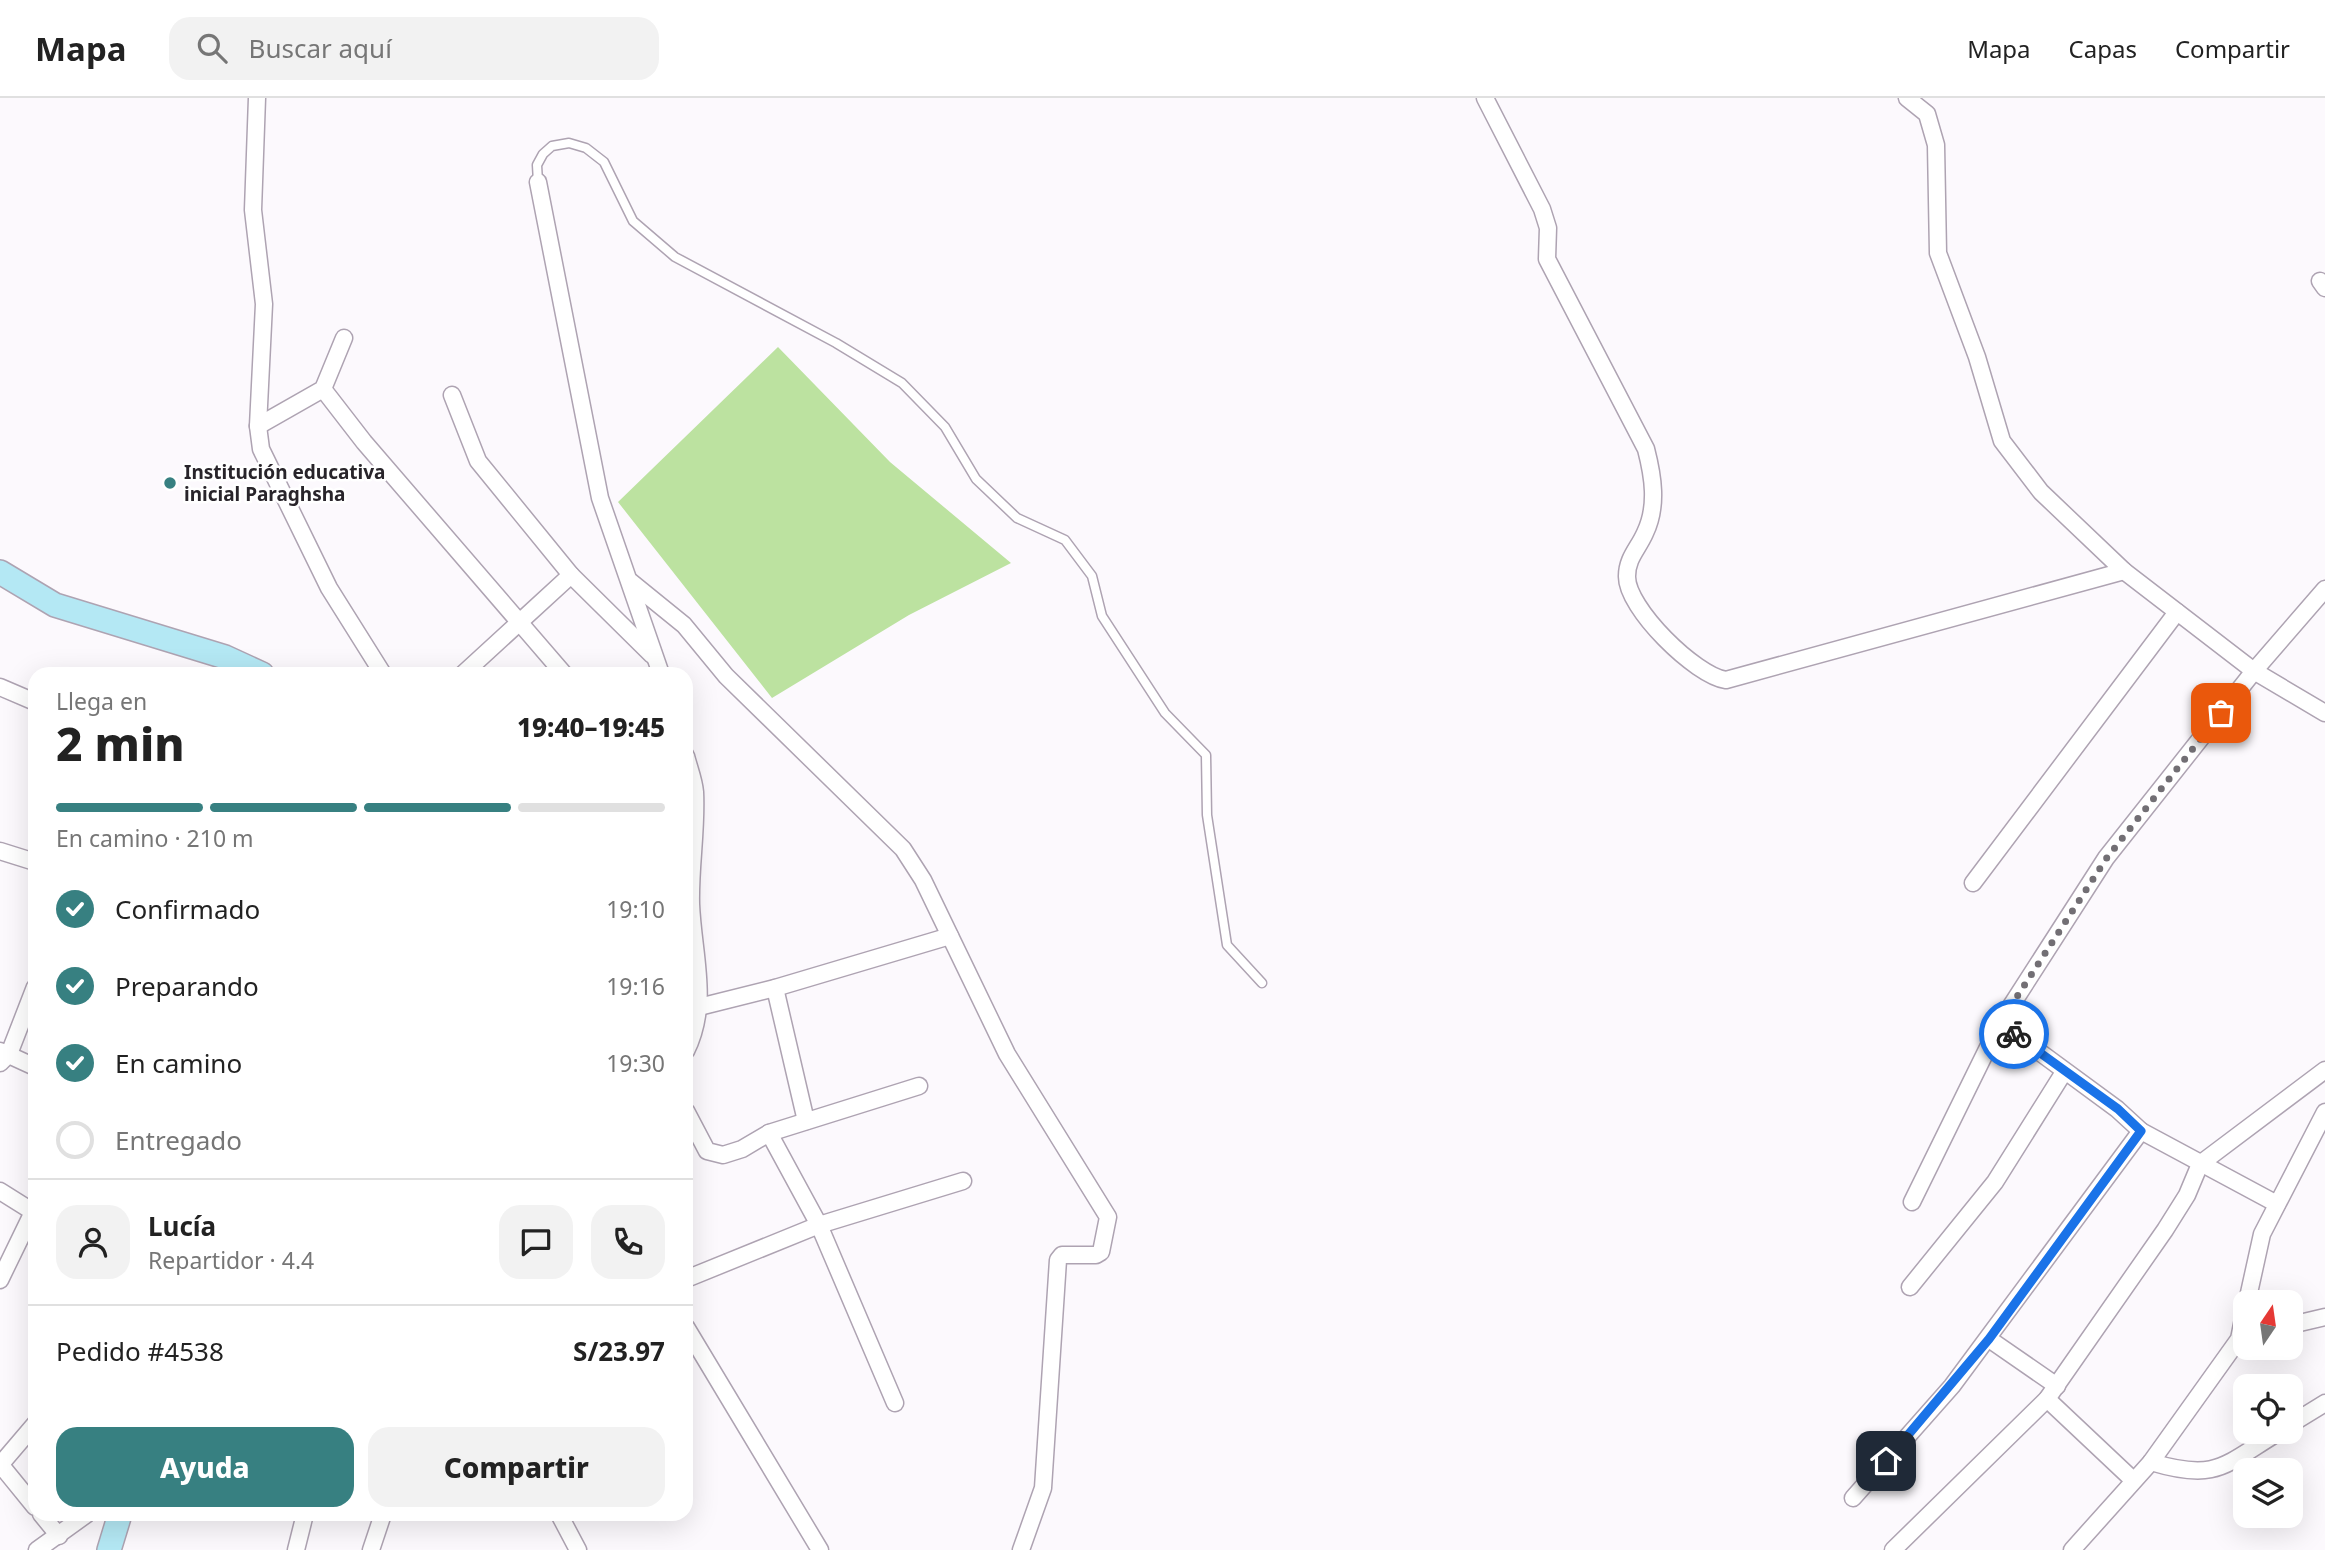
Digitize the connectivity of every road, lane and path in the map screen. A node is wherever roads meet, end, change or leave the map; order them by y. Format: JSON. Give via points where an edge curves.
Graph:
{"nodes":[{"id":1,"x":257,"y":98,"type":"edge"},
{"id":2,"x":1485,"y":98,"type":"edge"},
{"id":3,"x":1908,"y":98,"type":"edge"},
{"id":4,"x":538,"y":181,"type":"joint"},
{"id":5,"x":344,"y":338,"type":"dead end"},
{"id":6,"x":323,"y":389,"type":"junction"},
{"id":7,"x":452,"y":395,"type":"dead end"},
{"id":8,"x":258,"y":426,"type":"junction"},
{"id":9,"x":2124,"y":571,"type":"junction"},
{"id":10,"x":0,"y":572,"type":"edge"},
{"id":11,"x":571,"y":575,"type":"junction"},
{"id":12,"x":631,"y":582,"type":"junction"},
{"id":13,"x":2325,"y":589,"type":"edge"},
{"id":14,"x":2177,"y":612,"type":"junction"},
{"id":15,"x":518,"y":623,"type":"junction"},
{"id":16,"x":655,"y":658,"type":"junction"},
{"id":17,"x":247,"y":667,"type":"edge"},
{"id":18,"x":379,"y":667,"type":"edge"},
{"id":19,"x":471,"y":667,"type":"edge"},
{"id":20,"x":558,"y":667,"type":"edge"},
{"id":21,"x":658,"y":667,"type":"edge"},
{"id":22,"x":2254,"y":671,"type":"junction"},
{"id":23,"x":0,"y":687,"type":"edge"},
{"id":24,"x":28,"y":699,"type":"edge"},
{"id":25,"x":2325,"y":713,"type":"edge"},
{"id":26,"x":693,"y":783,"type":"edge"},
{"id":27,"x":693,"y":809,"type":"edge"},
{"id":28,"x":0,"y":851,"type":"edge"},
{"id":29,"x":28,"y":860,"type":"edge"},
{"id":30,"x":1973,"y":883,"type":"dead end"},
{"id":31,"x":693,"y":920,"type":"edge"},
{"id":32,"x":950,"y":936,"type":"junction"},
{"id":33,"x":1262,"y":983,"type":"dead end"},
{"id":34,"x":775,"y":988,"type":"junction"},
{"id":35,"x":28,"y":1002,"type":"edge"},
{"id":36,"x":699,"y":1007,"type":"junction"},
{"id":37,"x":2000,"y":1023,"type":"junction"},
{"id":38,"x":693,"y":1035,"type":"edge"},
{"id":39,"x":3,"y":1056,"type":"edge"},
{"id":40,"x":28,"y":1065,"type":"edge"},
{"id":41,"x":2325,"y":1070,"type":"edge"},
{"id":42,"x":2064,"y":1072,"type":"junction"},
{"id":43,"x":919,"y":1086,"type":"dead end"},
{"id":44,"x":2325,"y":1112,"type":"edge"},
{"id":45,"x":806,"y":1121,"type":"junction"},
{"id":46,"x":693,"y":1124,"type":"edge"},
{"id":47,"x":2141,"y":1131,"type":"junction"},
{"id":48,"x":769,"y":1133,"type":"junction"},
{"id":49,"x":2200,"y":1164,"type":"junction"},
{"id":50,"x":963,"y":1181,"type":"dead end"},
{"id":51,"x":0,"y":1191,"type":"edge"},
{"id":52,"x":1912,"y":1202,"type":"dead end"},
{"id":53,"x":2277,"y":1204,"type":"junction"},
{"id":54,"x":28,"y":1209,"type":"edge"},
{"id":55,"x":28,"y":1225,"type":"edge"},
{"id":56,"x":819,"y":1225,"type":"junction"},
{"id":57,"x":693,"y":1276,"type":"edge"},
{"id":58,"x":0,"y":1280,"type":"edge"},
{"id":59,"x":1910,"y":1287,"type":"dead end"},
{"id":60,"x":2250,"y":1290,"type":"edge"},
{"id":61,"x":2325,"y":1317,"type":"edge"},
{"id":62,"x":2303,"y":1322,"type":"edge"},
{"id":63,"x":693,"y":1339,"type":"edge"},
{"id":64,"x":1989,"y":1339,"type":"junction"},
{"id":65,"x":2233,"y":1350,"type":"edge"},
{"id":66,"x":2052,"y":1393,"type":"junction"},
{"id":67,"x":2325,"y":1403,"type":"edge"},
{"id":68,"x":895,"y":1404,"type":"dead end"},
{"id":69,"x":2303,"y":1417,"type":"edge"},
{"id":70,"x":28,"y":1432,"type":"edge"},
{"id":71,"x":2258,"y":1444,"type":"edge"},
{"id":72,"x":2151,"y":1462,"type":"junction"},
{"id":73,"x":0,"y":1464,"type":"edge"},
{"id":74,"x":2133,"y":1480,"type":"junction"},
{"id":75,"x":28,"y":1498,"type":"edge"},
{"id":76,"x":1853,"y":1498,"type":"dead end"},
{"id":77,"x":47,"y":1521,"type":"edge"},
{"id":78,"x":78,"y":1521,"type":"edge"},
{"id":79,"x":118,"y":1521,"type":"edge"},
{"id":80,"x":303,"y":1521,"type":"edge"},
{"id":81,"x":381,"y":1521,"type":"edge"},
{"id":82,"x":563,"y":1521,"type":"edge"},
{"id":83,"x":59,"y":1536,"type":"junction"},
{"id":84,"x":37,"y":1550,"type":"edge"},
{"id":85,"x":108,"y":1550,"type":"edge"},
{"id":86,"x":296,"y":1550,"type":"edge"},
{"id":87,"x":371,"y":1550,"type":"edge"},
{"id":88,"x":578,"y":1550,"type":"edge"},
{"id":89,"x":820,"y":1550,"type":"edge"},
{"id":90,"x":1021,"y":1550,"type":"edge"},
{"id":91,"x":1893,"y":1550,"type":"edge"},
{"id":92,"x":2072,"y":1550,"type":"edge"}],
"edges":[{"from":1,"to":8,"type":"street","via":[[253,210],[264,304]]},
{"from":2,"to":9,"type":"street","via":[[1542,209],[1548,228],[1547,259],[1646,449],[1653,500],[1646,532],[1629,560],[1626,581],[1675,651],[1715,678],[1726,680]]},
{"from":3,"to":9,"type":"street","via":[[1927,114],[1936,145],[1938,253],[1977,356],[2002,440],[2040,492]]},
{"from":4,"to":12,"type":"street","via":[[600,498]]},
{"from":4,"to":33,"type":"lane","via":[[537,165],[552,146],[569,143],[586,148],[604,162],[633,221],[675,257],[836,342],[902,383],[945,427],[976,479],[1017,518],[1065,540],[1092,576],[1102,616],[1165,713],[1206,755],[1207,815],[1227,945]]},
{"from":5,"to":6,"type":"street"},
{"from":6,"to":8,"type":"street"},
{"from":6,"to":15,"type":"street"},
{"from":7,"to":11,"type":"street","via":[[478,461]]},
{"from":8,"to":18,"type":"street","via":[[261,449],[276,485],[329,588]]},
{"from":9,"to":14,"type":"street"},
{"from":10,"to":17,"type":"main road","via":[[55,605]]},
{"from":11,"to":15,"type":"street"},
{"from":11,"to":16,"type":"street"},
{"from":12,"to":16,"type":"street"},
{"from":12,"to":32,"type":"street","via":[[684,625],[726,677],[904,849]]},
{"from":13,"to":22,"type":"street"},
{"from":14,"to":22,"type":"street"},
{"from":14,"to":30,"type":"street"},
{"from":15,"to":19,"type":"street"},
{"from":15,"to":20,"type":"street"},
{"from":16,"to":21,"type":"street"},
{"from":22,"to":25,"type":"street"},
{"from":22,"to":37,"type":"street","via":[[2106,859]]},
{"from":23,"to":24,"type":"street"},
{"from":26,"to":27,"type":"street"},
{"from":28,"to":29,"type":"street"},
{"from":31,"to":36,"type":"street"},
{"from":32,"to":34,"type":"street"},
{"from":32,"to":90,"type":"street","via":[[1007,1054],[1108,1217],[1101,1252],[1062,1255],[1058,1260],[1043,1488]]},
{"from":34,"to":36,"type":"street"},
{"from":34,"to":45,"type":"street"},
{"from":35,"to":39,"type":"street"},
{"from":36,"to":38,"type":"street"},
{"from":37,"to":42,"type":"street"},
{"from":37,"to":52,"type":"street"},
{"from":39,"to":40,"type":"street"},
{"from":41,"to":49,"type":"street"},
{"from":42,"to":47,"type":"street"},
{"from":42,"to":59,"type":"street","via":[[1995,1182]]},
{"from":43,"to":45,"type":"street"},
{"from":44,"to":53,"type":"street"},
{"from":45,"to":48,"type":"street"},
{"from":46,"to":48,"type":"street","via":[[707,1151],[723,1155],[742,1150]]},
{"from":47,"to":49,"type":"street"},
{"from":47,"to":64,"type":"street"},
{"from":48,"to":56,"type":"street"},
{"from":49,"to":53,"type":"street"},
{"from":49,"to":66,"type":"street","via":[[2165,1230]]},
{"from":50,"to":56,"type":"street"},
{"from":51,"to":54,"type":"street"},
{"from":53,"to":60,"type":"street","via":[[2262,1234]]},
{"from":55,"to":58,"type":"street"},
{"from":56,"to":57,"type":"street"},
{"from":56,"to":68,"type":"street"},
{"from":61,"to":62,"type":"street"},
{"from":63,"to":89,"type":"street"},
{"from":64,"to":66,"type":"street"},
{"from":64,"to":76,"type":"street"},
{"from":65,"to":72,"type":"street"},
{"from":66,"to":74,"type":"street"},
{"from":66,"to":91,"type":"street"},
{"from":67,"to":69,"type":"street"},
{"from":70,"to":73,"type":"street"},
{"from":71,"to":72,"type":"street","via":[[2212,1471],[2183,1472]]},
{"from":72,"to":74,"type":"street"},
{"from":73,"to":75,"type":"street"},
{"from":74,"to":92,"type":"street"},
{"from":77,"to":83,"type":"street"},
{"from":78,"to":83,"type":"street"},
{"from":79,"to":85,"type":"main road"},
{"from":80,"to":86,"type":"street"},
{"from":81,"to":87,"type":"street"},
{"from":82,"to":88,"type":"street"},
{"from":83,"to":84,"type":"street"}]}
